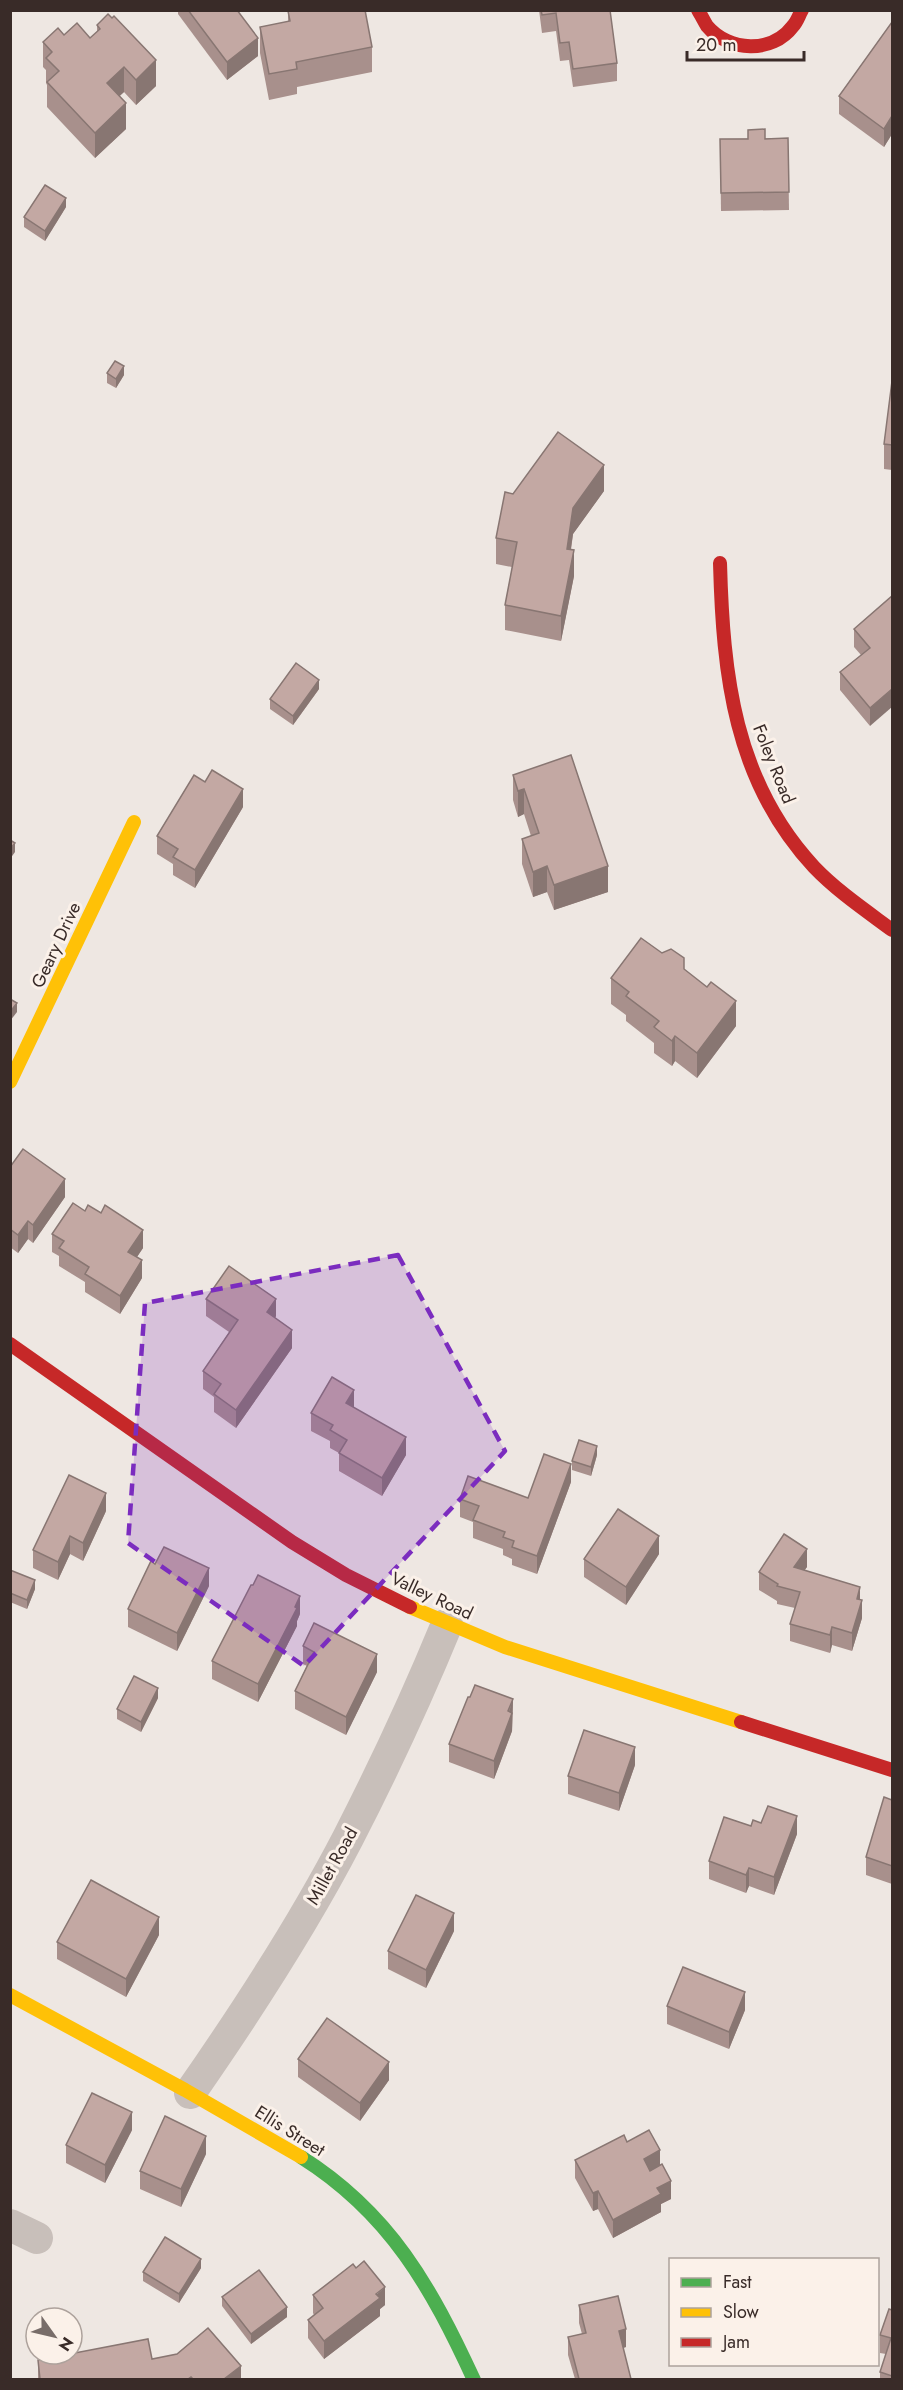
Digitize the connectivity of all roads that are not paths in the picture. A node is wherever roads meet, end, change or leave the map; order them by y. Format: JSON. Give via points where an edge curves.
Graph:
{"nodes":[{"id":1,"x":698,"y":10,"type":"edge"},
{"id":2,"x":802,"y":10,"type":"edge"},
{"id":3,"x":720,"y":563,"type":"dead end"},
{"id":4,"x":134,"y":822,"type":"dead end"},
{"id":5,"x":892,"y":930,"type":"edge"},
{"id":6,"x":10,"y":1082,"type":"edge"},
{"id":7,"x":10,"y":1344,"type":"edge"},
{"id":8,"x":447,"y":1624,"type":"junction"},
{"id":9,"x":892,"y":1770,"type":"edge"},
{"id":10,"x":10,"y":1995,"type":"edge"},
{"id":11,"x":190,"y":2093,"type":"junction"},
{"id":12,"x":474,"y":2379,"type":"edge"}],
"edges":[{"from":1,"to":2,"type":"street","via":[[705,25],[719,38],[746,47],[765,45],[782,37]]},
{"from":3,"to":5,"type":"street","name":"Foley Road","via":[[727,678],[743,738],[771,812],[833,886]]},
{"from":4,"to":6,"type":"street","name":"Geary Drive"},
{"from":7,"to":8,"type":"street","name":"Valley Road","via":[[292,1542],[346,1575]]},
{"from":8,"to":9,"type":"street","name":"Valley Road","via":[[561,1666]]},
{"from":8,"to":11,"type":"street","name":"Millet Road","via":[[394,1746],[347,1840],[244,2015]]},
{"from":10,"to":11,"type":"street","name":"Ellis Street"},
{"from":11,"to":12,"type":"street","name":"Ellis Street","via":[[281,2144],[369,2209],[402,2251],[448,2324]]}]}
